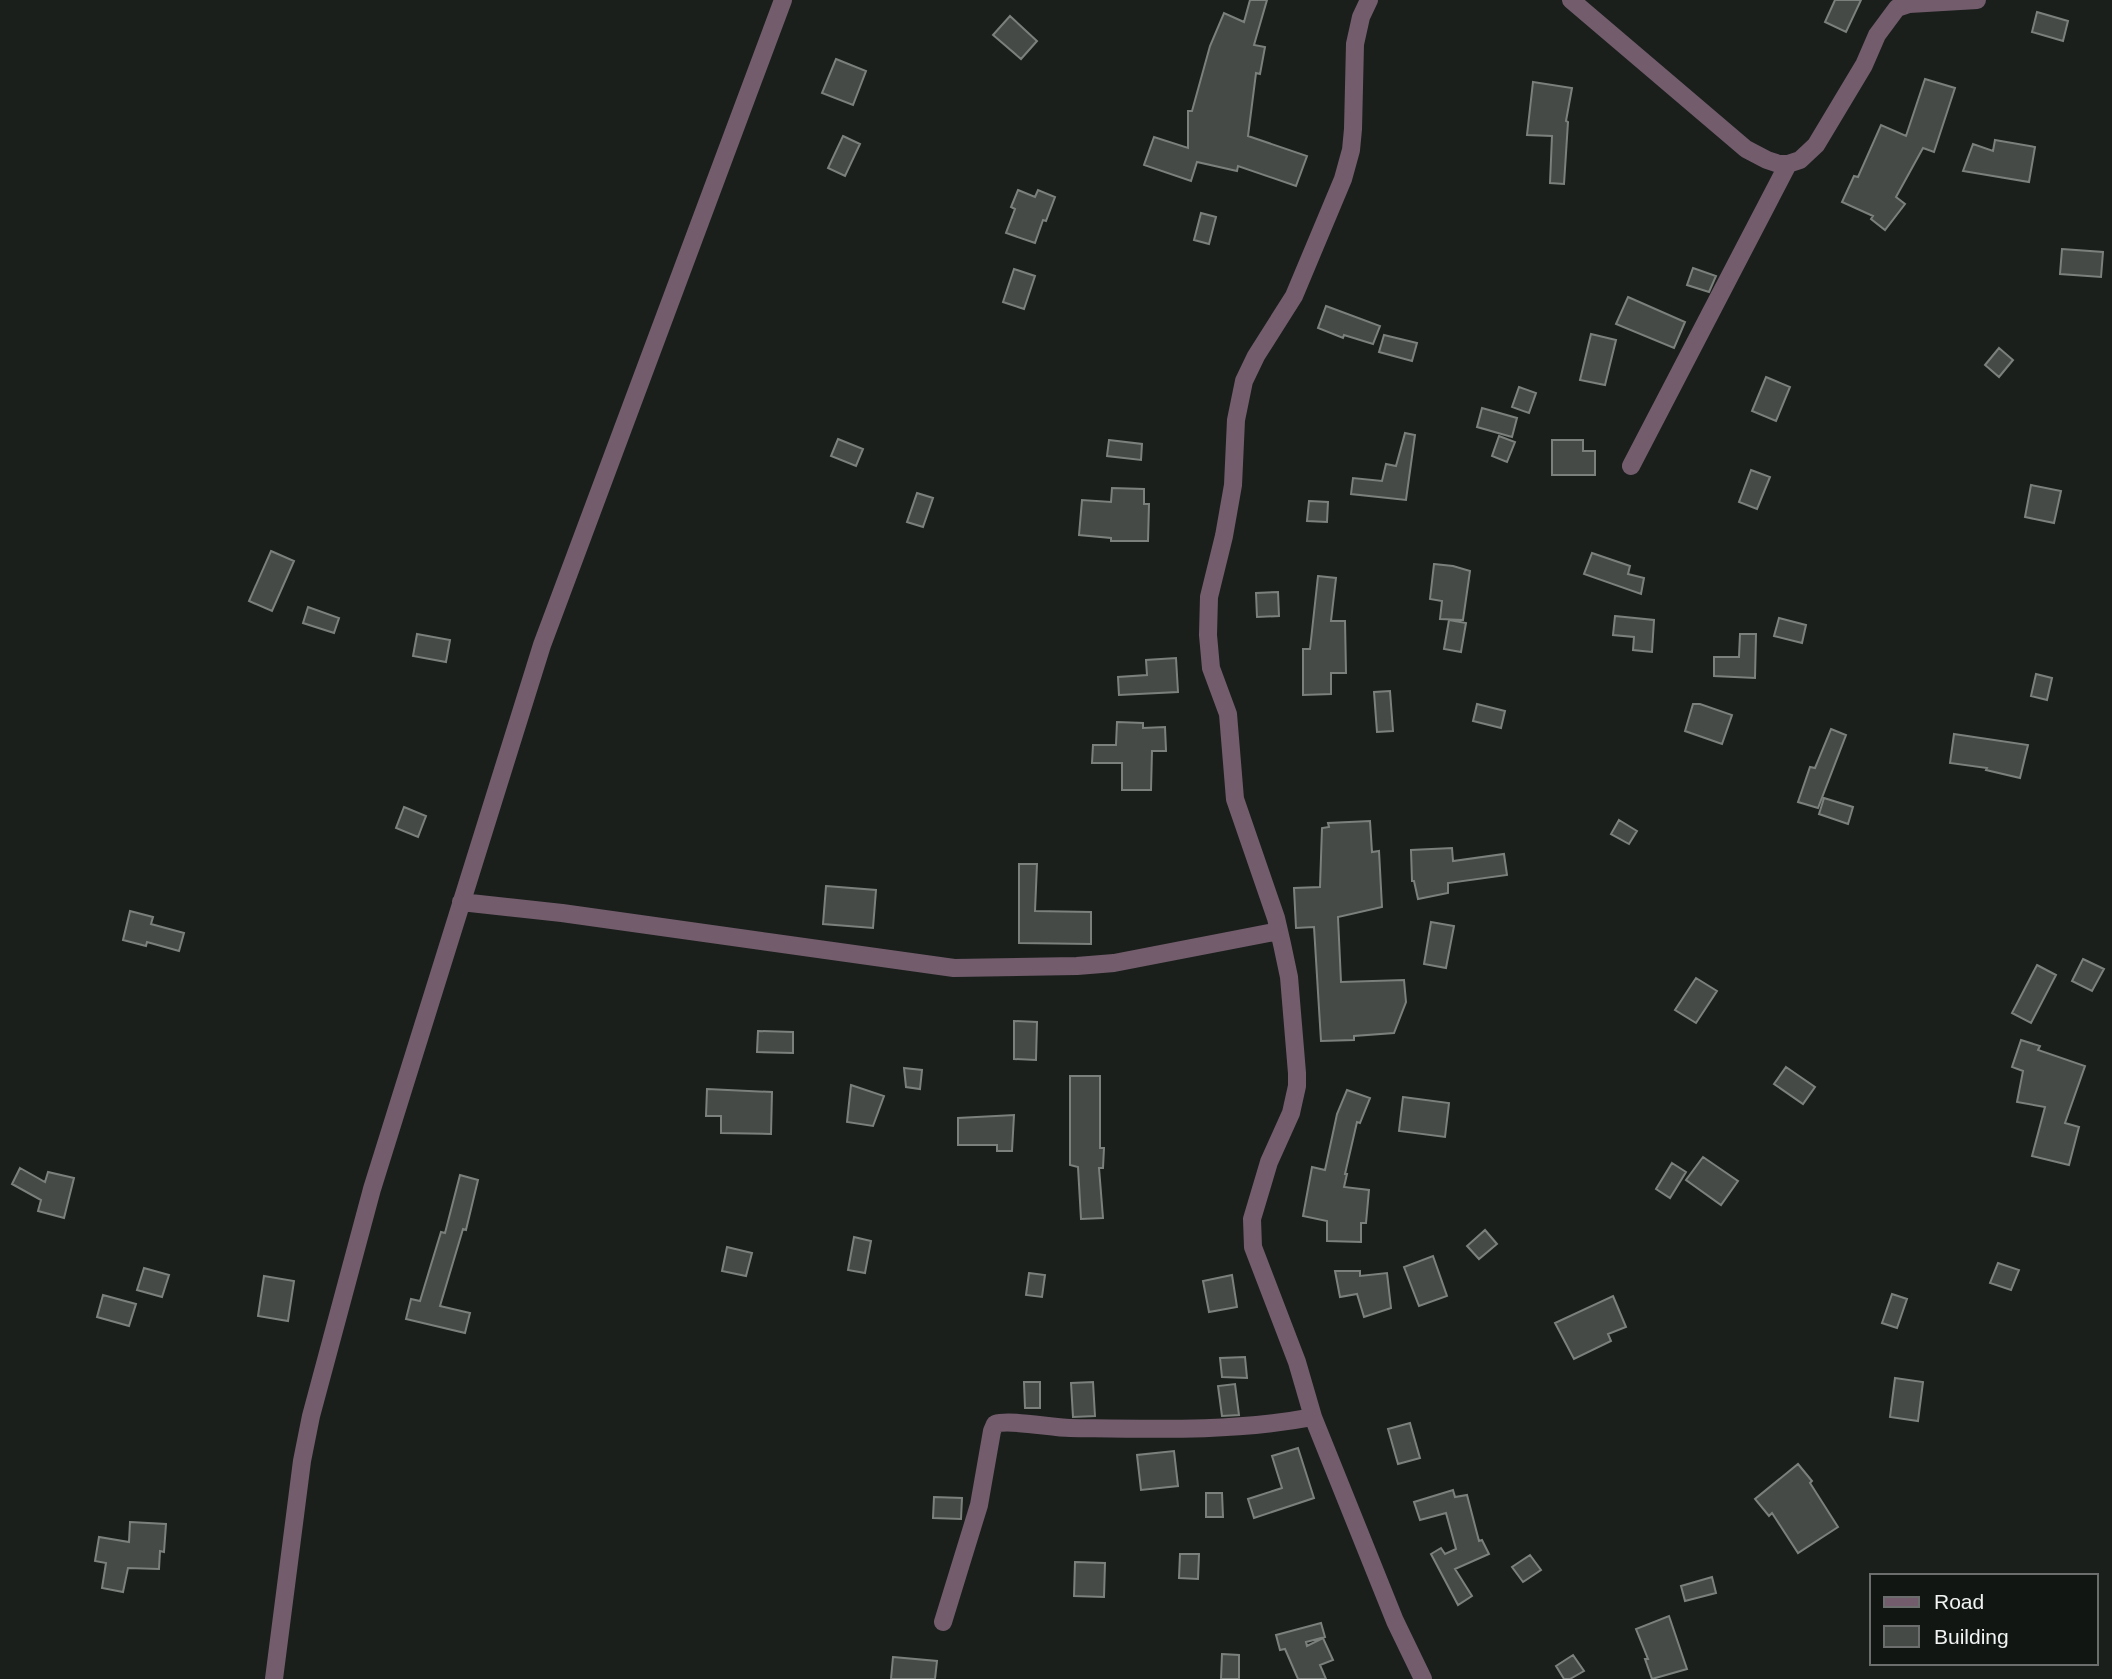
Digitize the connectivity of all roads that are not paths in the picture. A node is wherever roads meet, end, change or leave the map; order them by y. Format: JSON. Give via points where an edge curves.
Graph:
{"nodes":[{"id":1,"x":783,"y":0,"type":"edge"},
{"id":2,"x":1370,"y":0,"type":"edge"},
{"id":3,"x":1571,"y":0,"type":"edge"},
{"id":4,"x":1977,"y":0,"type":"edge"},
{"id":5,"x":1788,"y":164,"type":"junction"},
{"id":6,"x":1631,"y":466,"type":"dead end"},
{"id":7,"x":461,"y":902,"type":"junction"},
{"id":8,"x":1279,"y":932,"type":"junction"},
{"id":9,"x":1313,"y":1417,"type":"junction"},
{"id":10,"x":943,"y":1622,"type":"dead end"},
{"id":11,"x":274,"y":1679,"type":"edge"},
{"id":12,"x":1423,"y":1679,"type":"edge"}],
"edges":[{"from":1,"to":7,"type":"street","via":[[542,645]]},
{"from":2,"to":8,"type":"street","via":[[1354,44],[1353,129],[1343,179],[1294,296],[1244,380],[1236,421],[1233,485],[1209,597],[1210,659],[1228,714],[1235,799]]},
{"from":3,"to":5,"type":"street","via":[[1746,149]]},
{"from":4,"to":5,"type":"street","via":[[1897,8],[1816,145]]},
{"from":5,"to":6,"type":"street"},
{"from":7,"to":8,"type":"street","via":[[954,968],[1114,963]]},
{"from":7,"to":11,"type":"street","via":[[372,1189],[314,1403],[302,1461]]},
{"from":8,"to":9,"type":"street","via":[[1289,977],[1297,1086],[1250,1230],[1255,1259],[1297,1362]]},
{"from":9,"to":10,"type":"street","via":[[1245,1427],[995,1424],[979,1505]]},
{"from":9,"to":12,"type":"street"}]}
